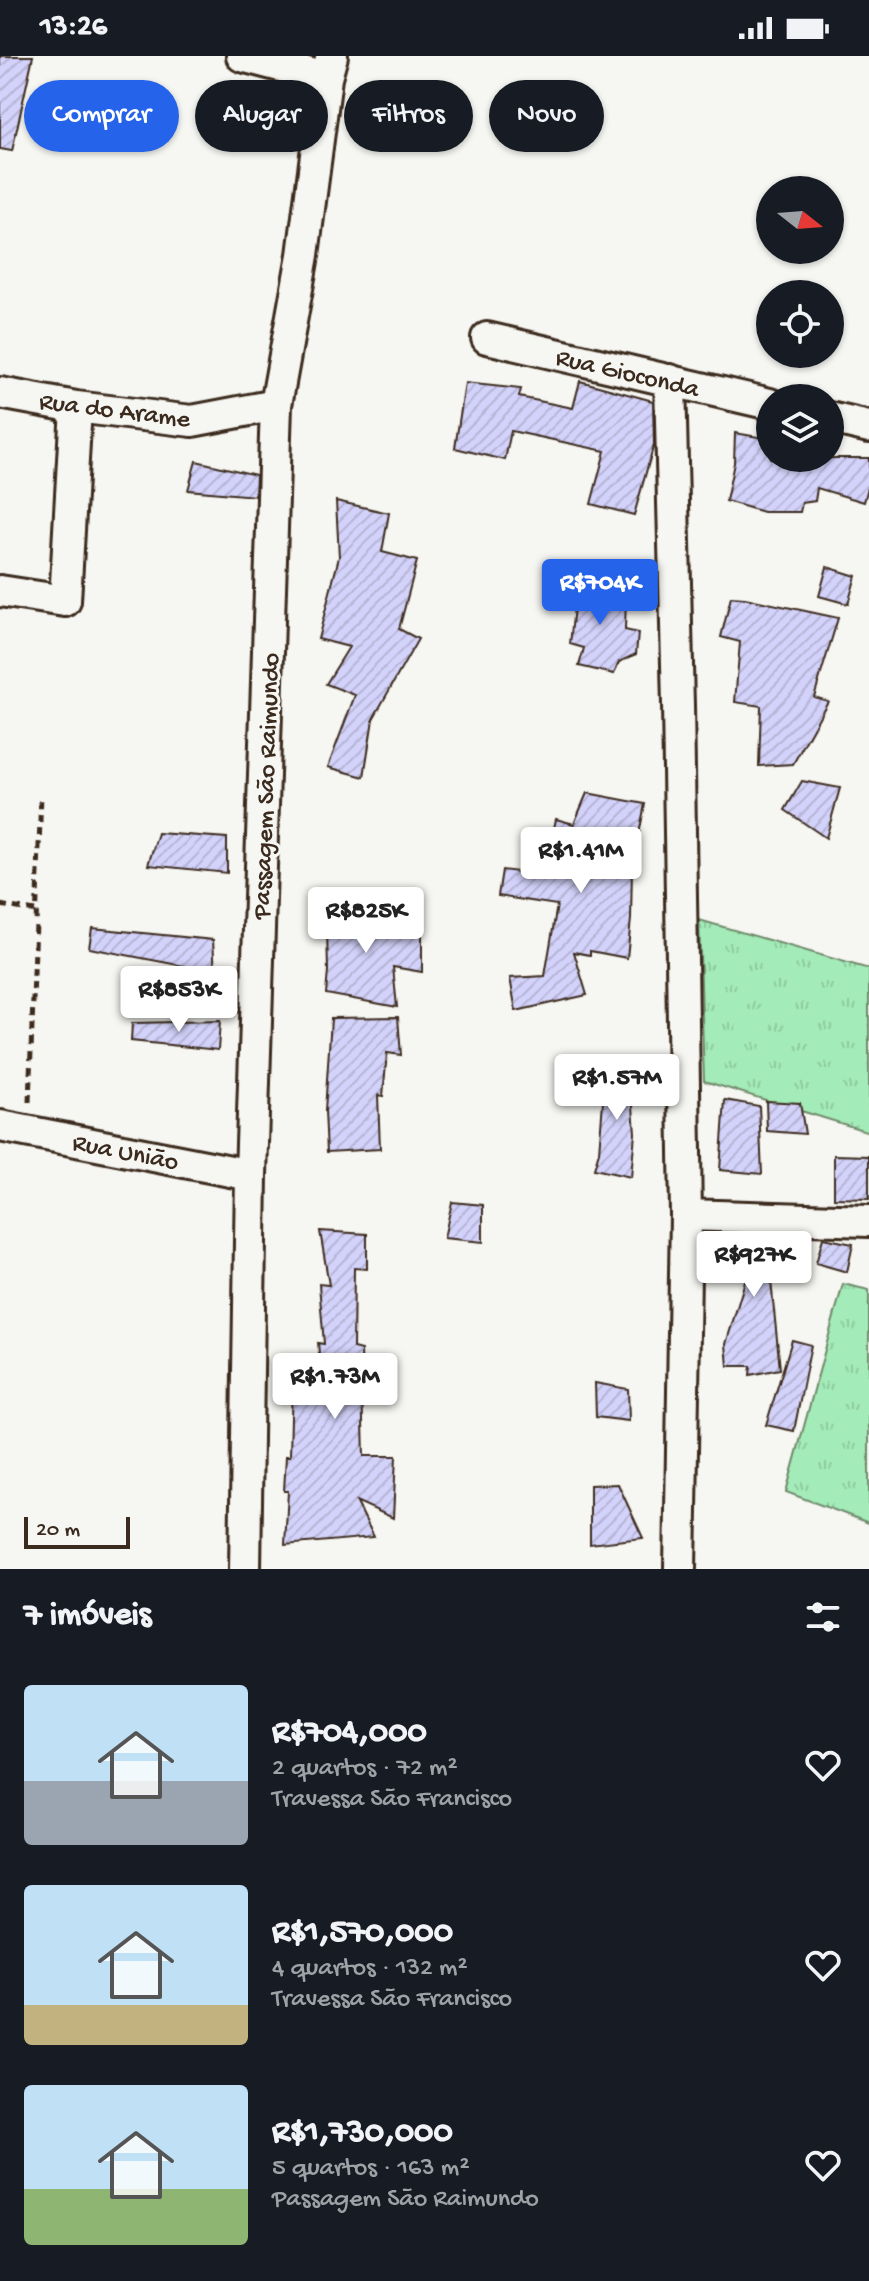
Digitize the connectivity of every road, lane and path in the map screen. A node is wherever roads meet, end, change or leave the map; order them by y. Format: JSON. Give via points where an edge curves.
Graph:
{"nodes":[{"id":1,"x":242,"y":56,"type":"edge"},
{"id":2,"x":329,"y":67,"type":"edge"},
{"id":3,"x":487,"y":338,"type":"dead end"},
{"id":4,"x":670,"y":380,"type":"junction"},
{"id":5,"x":0,"y":393,"type":"edge"},
{"id":6,"x":756,"y":401,"type":"edge"},
{"id":7,"x":276,"y":405,"type":"junction"},
{"id":8,"x":76,"y":407,"type":"junction"},
{"id":9,"x":844,"y":421,"type":"edge"},
{"id":10,"x":869,"y":427,"type":"edge"},
{"id":11,"x":0,"y":591,"type":"edge"},
{"id":12,"x":41,"y":795,"type":"dead end"},
{"id":13,"x":0,"y":905,"type":"edge"},
{"id":14,"x":35,"y":911,"type":"junction"},
{"id":15,"x":14,"y":1128,"type":"edge"},
{"id":16,"x":251,"y":1175,"type":"junction"},
{"id":17,"x":686,"y":1215,"type":"junction"},
{"id":18,"x":869,"y":1221,"type":"edge"},
{"id":19,"x":245,"y":1569,"type":"edge"},
{"id":20,"x":680,"y":1569,"type":"edge"}],
"edges":[{"from":1,"to":2,"type":"street"},
{"from":2,"to":7,"type":"street","name":"Passagem São Raimundo"},
{"from":3,"to":4,"type":"street","name":"Rua Gioconda"},
{"from":4,"to":6,"type":"street","name":"Rua Gioconda"},
{"from":4,"to":17,"type":"street"},
{"from":5,"to":8,"type":"street","name":"Rua do Arame"},
{"from":7,"to":8,"type":"street","name":"Rua do Arame","via":[[192,421]]},
{"from":7,"to":16,"type":"street","name":"Passagem São Raimundo"},
{"from":8,"to":11,"type":"street","via":[[65,601]]},
{"from":9,"to":10,"type":"street"},
{"from":12,"to":14,"type":"path"},
{"from":13,"to":14,"type":"path"},
{"from":14,"to":15,"type":"path"},
{"from":15,"to":16,"type":"street","name":"Rua União"},
{"from":16,"to":19,"type":"street","name":"Passagem São Raimundo"},
{"from":17,"to":18,"type":"street"},
{"from":17,"to":20,"type":"street"}]}
